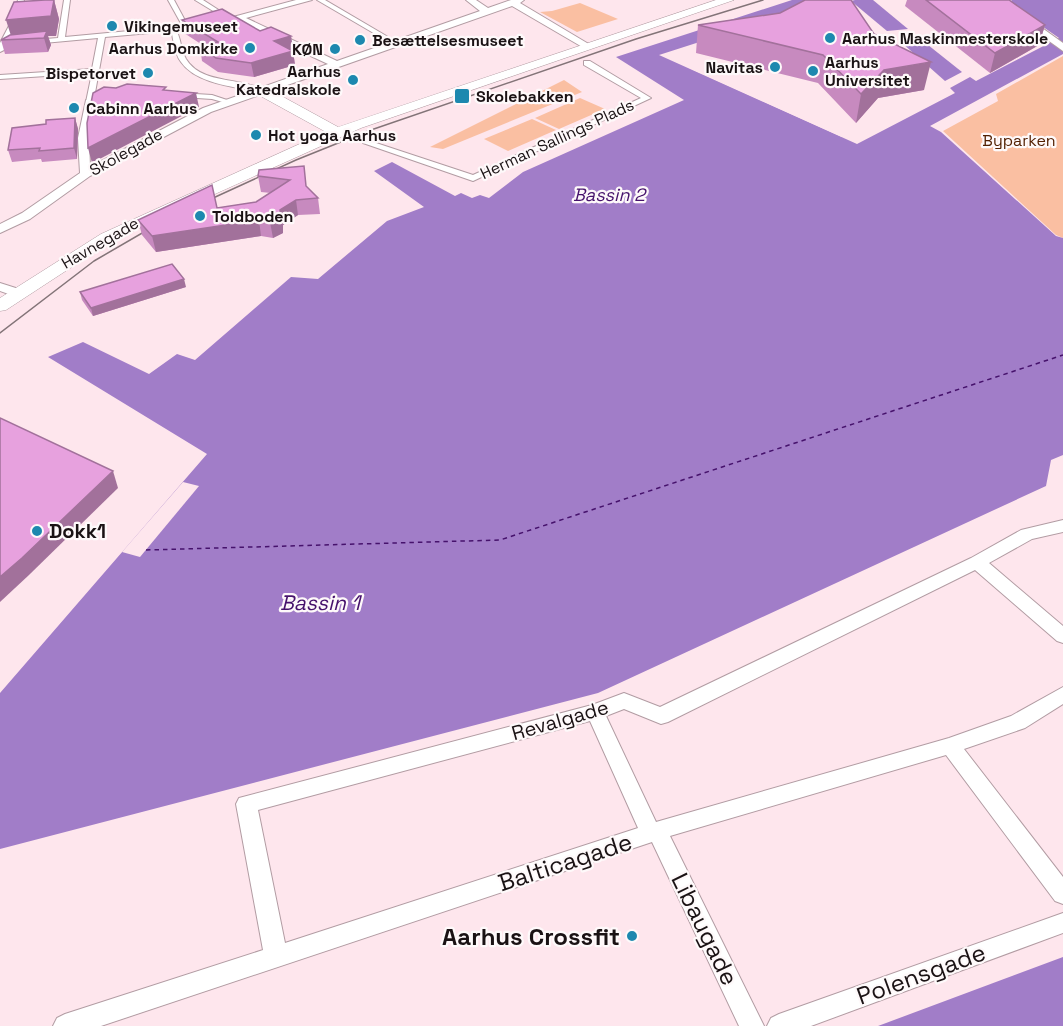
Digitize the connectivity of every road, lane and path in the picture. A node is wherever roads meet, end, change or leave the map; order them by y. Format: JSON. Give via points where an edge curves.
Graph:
{"nodes":[{"id":1,"x":21,"y":0,"type":"edge"},
{"id":2,"x":67,"y":0,"type":"edge"},
{"id":3,"x":171,"y":0,"type":"edge"},
{"id":4,"x":198,"y":0,"type":"edge"},
{"id":5,"x":307,"y":0,"type":"edge"},
{"id":6,"x":320,"y":0,"type":"edge"},
{"id":7,"x":470,"y":0,"type":"edge"},
{"id":8,"x":707,"y":0,"type":"edge"},
{"id":9,"x":728,"y":0,"type":"edge"},
{"id":10,"x":984,"y":0,"type":"edge"},
{"id":11,"x":997,"y":0,"type":"edge"},
{"id":12,"x":517,"y":1,"type":"edge"},
{"id":13,"x":486,"y":12,"type":"junction"},
{"id":14,"x":225,"y":16,"type":"junction"},
{"id":15,"x":238,"y":17,"type":"junction"},
{"id":16,"x":215,"y":19,"type":"edge"},
{"id":17,"x":1011,"y":20,"type":"edge"},
{"id":18,"x":195,"y":24,"type":"edge"},
{"id":19,"x":184,"y":26,"type":"junction"},
{"id":20,"x":175,"y":33,"type":"junction"},
{"id":21,"x":102,"y":37,"type":"junction"},
{"id":22,"x":61,"y":39,"type":"junction"},
{"id":23,"x":29,"y":43,"type":"edge"},
{"id":24,"x":396,"y":44,"type":"junction"},
{"id":25,"x":584,"y":44,"type":"junction"},
{"id":26,"x":1063,"y":48,"type":"edge"},
{"id":27,"x":0,"y":50,"type":"edge"},
{"id":28,"x":587,"y":63,"type":"dead end"},
{"id":29,"x":338,"y":65,"type":"junction"},
{"id":30,"x":96,"y":71,"type":"junction"},
{"id":31,"x":0,"y":77,"type":"edge"},
{"id":32,"x":94,"y":90,"type":"junction"},
{"id":33,"x":103,"y":90,"type":"edge"},
{"id":34,"x":260,"y":90,"type":"junction"},
{"id":35,"x":173,"y":94,"type":"edge"},
{"id":36,"x":226,"y":101,"type":"junction"},
{"id":37,"x":90,"y":102,"type":"joint"},
{"id":38,"x":333,"y":130,"type":"junction"},
{"id":39,"x":367,"y":143,"type":"dead end"},
{"id":40,"x":86,"y":174,"type":"junction"},
{"id":41,"x":0,"y":230,"type":"edge"},
{"id":42,"x":5,"y":294,"type":"edge"},
{"id":43,"x":1063,"y":526,"type":"edge"},
{"id":44,"x":977,"y":562,"type":"junction"},
{"id":45,"x":1063,"y":636,"type":"edge"},
{"id":46,"x":1063,"y":695,"type":"edge"},
{"id":47,"x":595,"y":712,"type":"junction"},
{"id":48,"x":950,"y":746,"type":"junction"},
{"id":49,"x":654,"y":832,"type":"junction"},
{"id":50,"x":1063,"y":894,"type":"edge"},
{"id":51,"x":1063,"y":922,"type":"edge"},
{"id":52,"x":276,"y":957,"type":"junction"},
{"id":53,"x":65,"y":1026,"type":"edge"},
{"id":54,"x":752,"y":1026,"type":"edge"},
{"id":55,"x":779,"y":1026,"type":"edge"}],
"edges":[{"from":1,"to":27,"type":"street"},
{"from":2,"to":22,"type":"street"},
{"from":3,"to":19,"type":"street"},
{"from":4,"to":14,"type":"street"},
{"from":5,"to":15,"type":"street"},
{"from":6,"to":24,"type":"street"},
{"from":7,"to":13,"type":"street"},
{"from":8,"to":25,"type":"street"},
{"from":9,"to":25,"type":"street"},
{"from":10,"to":17,"type":"street"},
{"from":11,"to":26,"type":"street"},
{"from":12,"to":13,"type":"street","name":"Skolegade"},
{"from":12,"to":25,"type":"street"},
{"from":13,"to":24,"type":"street","name":"Skolegade"},
{"from":14,"to":15,"type":"street"},
{"from":14,"to":16,"type":"street"},
{"from":15,"to":29,"type":"street"},
{"from":18,"to":19,"type":"street"},
{"from":19,"to":20,"type":"street"},
{"from":20,"to":21,"type":"street","via":[[162,30]]},
{"from":20,"to":34,"type":"street","via":[[183,61],[193,70]]},
{"from":21,"to":22,"type":"street"},
{"from":21,"to":30,"type":"street"},
{"from":22,"to":23,"type":"street"},
{"from":24,"to":29,"type":"street","name":"Skolegade"},
{"from":25,"to":38,"type":"street"},
{"from":28,"to":39,"type":"street","name":"Herman Sallings Plads","via":[[647,98],[473,178]]},
{"from":29,"to":34,"type":"street","name":"Skolegade"},
{"from":30,"to":31,"type":"street"},
{"from":30,"to":32,"type":"street"},
{"from":32,"to":33,"type":"street"},
{"from":32,"to":37,"type":"street"},
{"from":34,"to":36,"type":"street","name":"Skolegade"},
{"from":34,"to":38,"type":"street"},
{"from":35,"to":36,"type":"street"},
{"from":36,"to":40,"type":"street","name":"Skolegade"},
{"from":37,"to":40,"type":"street","via":[[82,156]]},
{"from":38,"to":42,"type":"street","name":"Havnegade","via":[[128,218],[75,247]]},
{"from":40,"to":41,"type":"street","name":"Skolegade"},
{"from":43,"to":44,"type":"street","name":"Revalgade","via":[[1027,534]]},
{"from":44,"to":45,"type":"street"},
{"from":44,"to":47,"type":"street","name":"Revalgade","via":[[661,716],[624,702]]},
{"from":46,"to":48,"type":"street","name":"Balticagade","via":[[1018,722]]},
{"from":47,"to":49,"type":"street","name":"Libaugade"},
{"from":47,"to":52,"type":"street","name":"Revalgade","via":[[246,804]]},
{"from":48,"to":49,"type":"street","name":"Balticagade"},
{"from":48,"to":50,"type":"street"},
{"from":49,"to":52,"type":"street","name":"Balticagade"},
{"from":49,"to":54,"type":"street","name":"Libaugade"},
{"from":51,"to":55,"type":"street","name":"Polensgade"},
{"from":52,"to":53,"type":"street","name":"Balticagade"}]}
